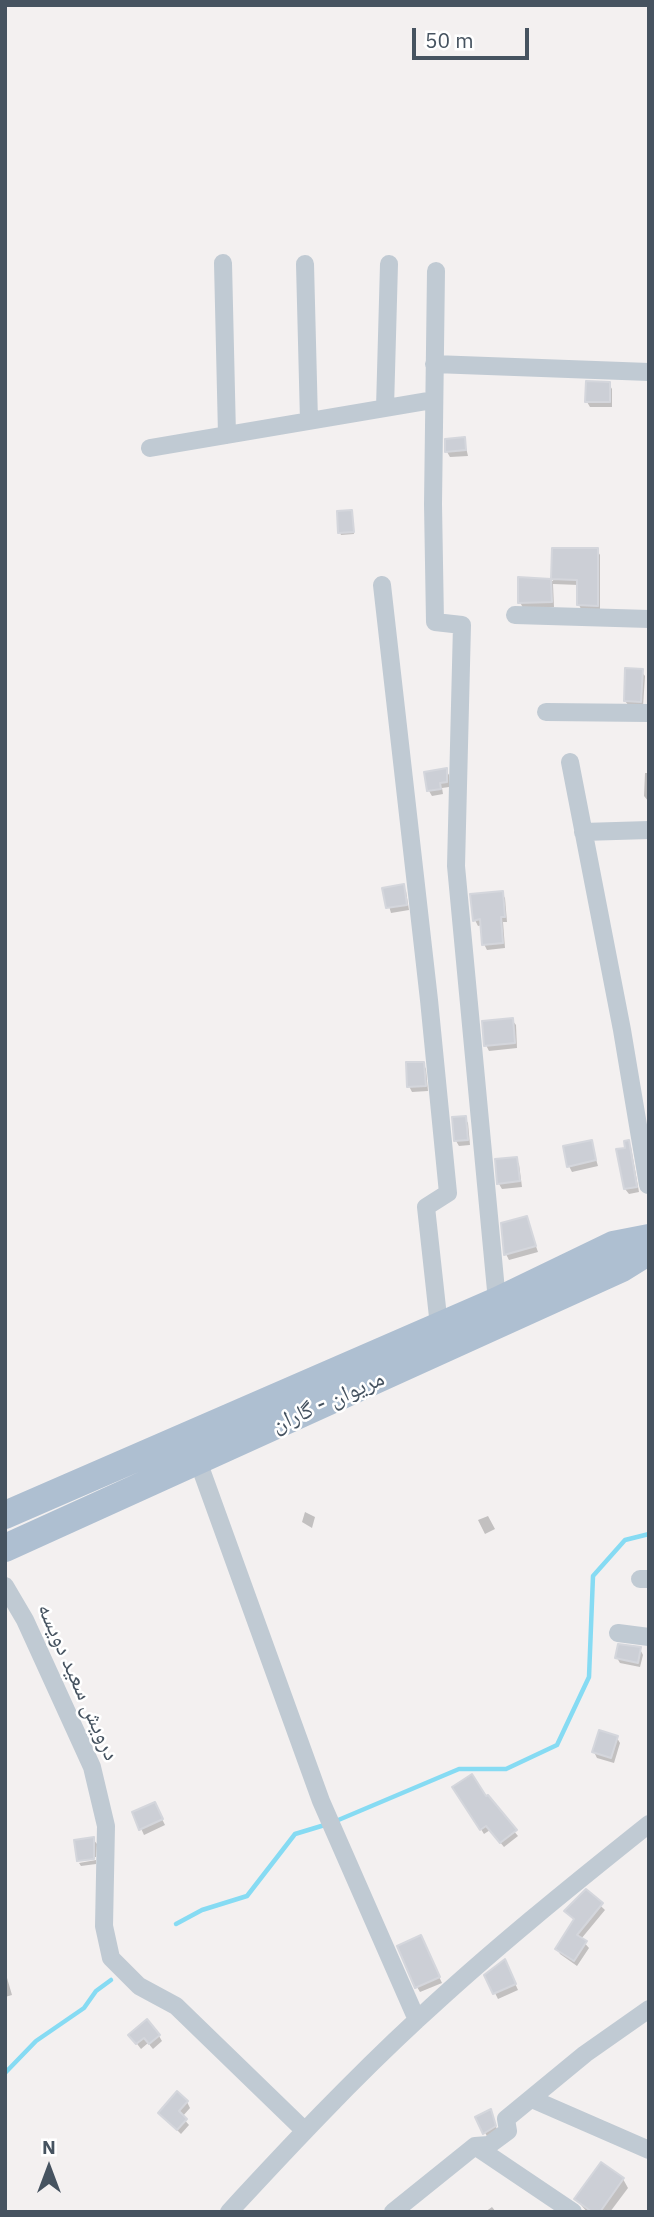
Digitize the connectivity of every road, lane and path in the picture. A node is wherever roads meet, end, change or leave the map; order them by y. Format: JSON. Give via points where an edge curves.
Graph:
{"nodes":[{"id":1,"x":223,"y":263,"type":"dead end"},
{"id":2,"x":304,"y":264,"type":"dead end"},
{"id":3,"x":390,"y":264,"type":"dead end"},
{"id":4,"x":436,"y":271,"type":"dead end"},
{"id":5,"x":434,"y":364,"type":"junction"},
{"id":6,"x":649,"y":372,"type":"edge"},
{"id":7,"x":433,"y":400,"type":"junction"},
{"id":8,"x":384,"y":408,"type":"junction"},
{"id":9,"x":309,"y":421,"type":"junction"},
{"id":10,"x":227,"y":435,"type":"junction"},
{"id":11,"x":150,"y":448,"type":"dead end"},
{"id":12,"x":382,"y":585,"type":"dead end"},
{"id":13,"x":515,"y":615,"type":"dead end"},
{"id":14,"x":649,"y":619,"type":"edge"},
{"id":15,"x":547,"y":712,"type":"dead end"},
{"id":16,"x":649,"y":713,"type":"edge"},
{"id":17,"x":570,"y":762,"type":"dead end"},
{"id":18,"x":649,"y":830,"type":"edge"},
{"id":19,"x":583,"y":831,"type":"junction"},
{"id":20,"x":648,"y":1185,"type":"edge"},
{"id":21,"x":649,"y":1238,"type":"edge"},
{"id":22,"x":649,"y":1251,"type":"edge"},
{"id":23,"x":497,"y":1301,"type":"junction"},
{"id":24,"x":439,"y":1326,"type":"junction"},
{"id":25,"x":198,"y":1461,"type":"junction"},
{"id":26,"x":5,"y":1515,"type":"edge"},
{"id":27,"x":5,"y":1548,"type":"edge"},
{"id":28,"x":5,"y":1586,"type":"edge"},
{"id":29,"x":618,"y":1633,"type":"dead end"},
{"id":30,"x":649,"y":1637,"type":"edge"},
{"id":31,"x":649,"y":1824,"type":"edge"},
{"id":32,"x":649,"y":2009,"type":"edge"},
{"id":33,"x":417,"y":2020,"type":"junction"},
{"id":34,"x":532,"y":2099,"type":"junction"},
{"id":35,"x":305,"y":2131,"type":"junction"},
{"id":36,"x":475,"y":2146,"type":"junction"},
{"id":37,"x":649,"y":2150,"type":"edge"},
{"id":38,"x":229,"y":2212,"type":"edge"},
{"id":39,"x":393,"y":2212,"type":"edge"},
{"id":40,"x":573,"y":2212,"type":"edge"}],
"edges":[{"from":1,"to":10,"type":"street"},
{"from":2,"to":9,"type":"street"},
{"from":3,"to":8,"type":"street"},
{"from":4,"to":5,"type":"street"},
{"from":5,"to":6,"type":"street"},
{"from":5,"to":7,"type":"street"},
{"from":7,"to":8,"type":"street"},
{"from":7,"to":23,"type":"street","via":[[435,622],[462,625],[456,866]]},
{"from":8,"to":9,"type":"street"},
{"from":9,"to":10,"type":"street"},
{"from":10,"to":11,"type":"street"},
{"from":12,"to":24,"type":"street","via":[[448,1193],[426,1207]]},
{"from":13,"to":14,"type":"street"},
{"from":15,"to":16,"type":"street"},
{"from":17,"to":19,"type":"street"},
{"from":18,"to":19,"type":"street"},
{"from":19,"to":20,"type":"street"},
{"from":21,"to":23,"type":"main road","name":"مریوان - گاران","via":[[613,1245]]},
{"from":22,"to":25,"type":"main road","name":"مریوان - گاران","via":[[610,1274]]},
{"from":23,"to":24,"type":"main road","name":"مریوان - گاران"},
{"from":24,"to":26,"type":"main road","name":"مریوان - گاران"},
{"from":25,"to":27,"type":"main road","name":"مریوان - گاران"},
{"from":25,"to":33,"type":"street","via":[[321,1801]]},
{"from":28,"to":35,"type":"street","name":"درویش سعید دویسه","via":[[92,1766],[106,1826],[104,1926],[111,1958],[139,1986],[176,2006]]},
{"from":29,"to":30,"type":"street"},
{"from":31,"to":33,"type":"street","via":[[534,1916]]},
{"from":32,"to":34,"type":"street"},
{"from":33,"to":35,"type":"street"},
{"from":34,"to":36,"type":"street","via":[[506,2119],[508,2131],[489,2145]]},
{"from":34,"to":37,"type":"street"},
{"from":35,"to":38,"type":"street"},
{"from":36,"to":39,"type":"street"},
{"from":36,"to":40,"type":"street"}]}
